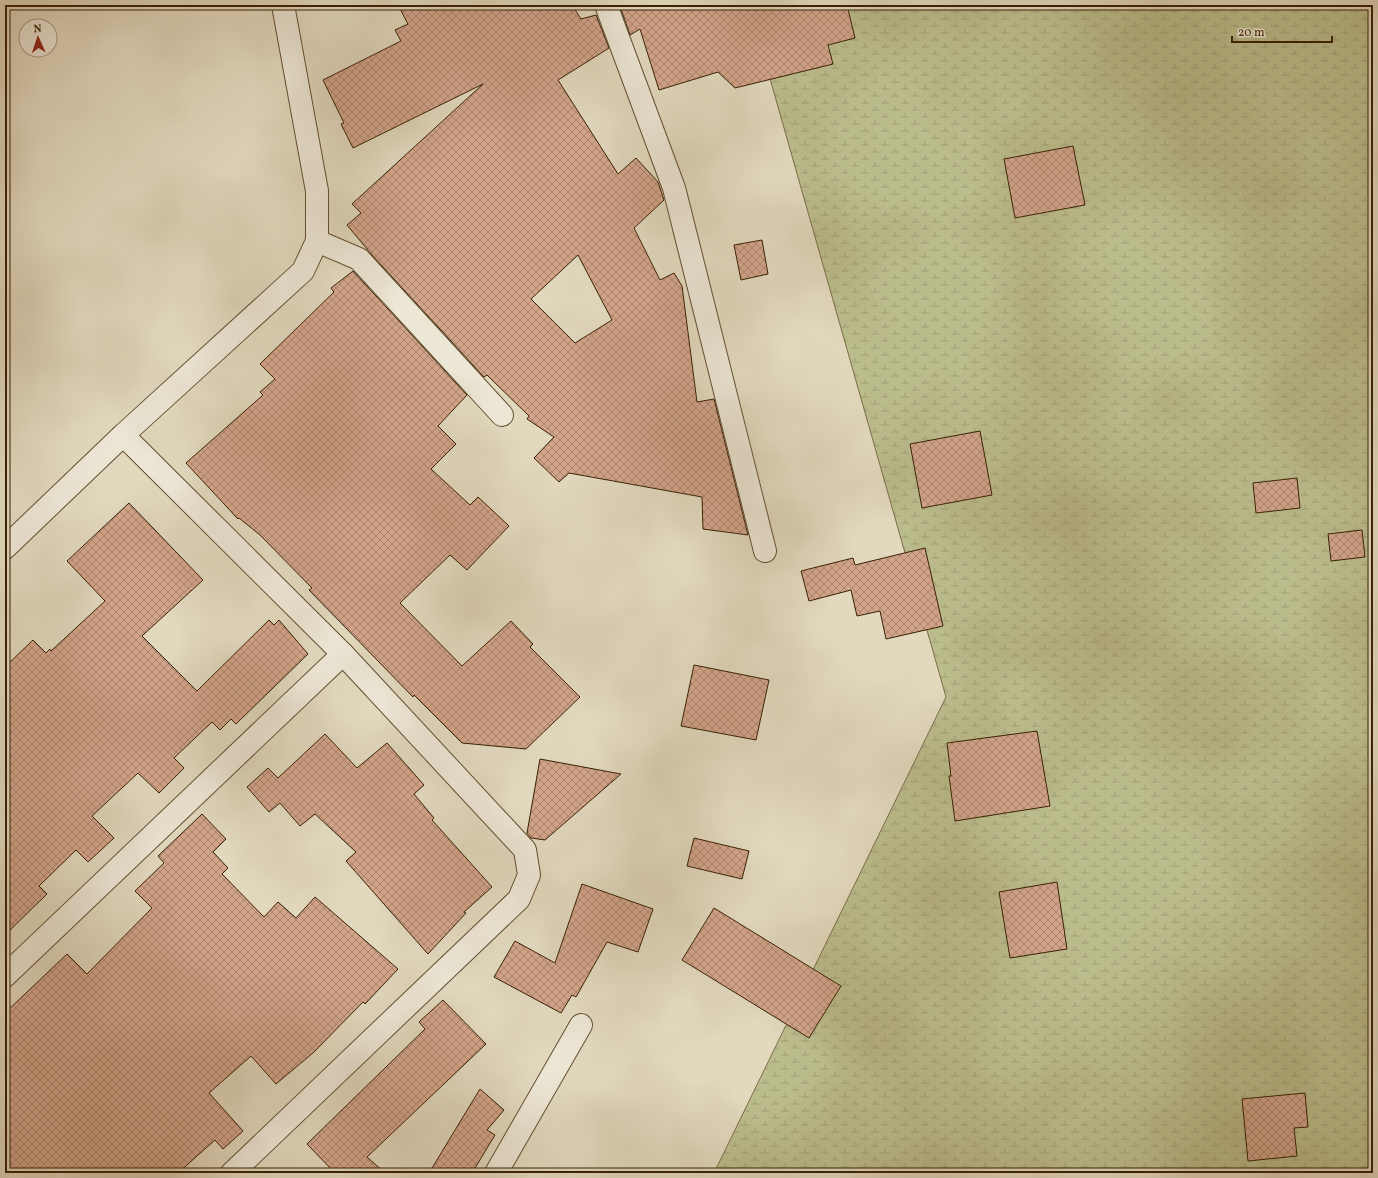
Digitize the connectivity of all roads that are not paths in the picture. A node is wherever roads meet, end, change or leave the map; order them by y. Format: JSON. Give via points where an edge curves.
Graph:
{"nodes":[{"id":1,"x":283,"y":5,"type":"edge"},
{"id":2,"x":606,"y":5,"type":"edge"},
{"id":3,"x":317,"y":241,"type":"junction"},
{"id":4,"x":502,"y":415,"type":"dead end"},
{"id":5,"x":123,"y":435,"type":"junction"},
{"id":6,"x":5,"y":548,"type":"edge"},
{"id":7,"x":765,"y":551,"type":"dead end"},
{"id":8,"x":343,"y":654,"type":"junction"},
{"id":9,"x":5,"y":976,"type":"edge"},
{"id":10,"x":581,"y":1025,"type":"dead end"},
{"id":11,"x":232,"y":1173,"type":"edge"},
{"id":12,"x":496,"y":1173,"type":"edge"}],
"edges":[{"from":1,"to":3,"type":"street","via":[[317,191]]},
{"from":2,"to":7,"type":"street","via":[[674,188]]},
{"from":3,"to":4,"type":"street","via":[[359,259]]},
{"from":3,"to":5,"type":"street","via":[[303,271]]},
{"from":5,"to":6,"type":"street"},
{"from":5,"to":8,"type":"street"},
{"from":8,"to":9,"type":"street"},
{"from":8,"to":11,"type":"street","via":[[525,850],[529,875],[519,899]]},
{"from":10,"to":12,"type":"street"}]}
